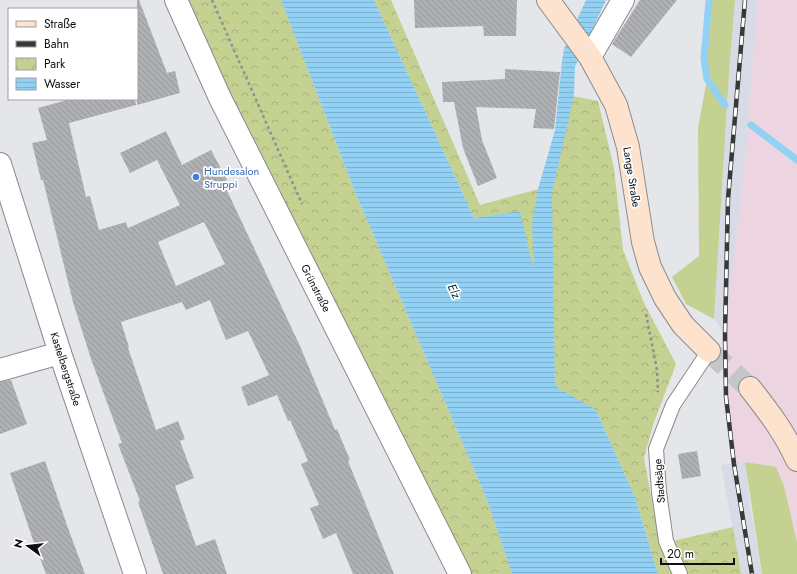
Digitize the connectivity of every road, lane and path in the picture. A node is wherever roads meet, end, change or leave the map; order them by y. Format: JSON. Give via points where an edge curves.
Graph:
{"nodes":[{"id":1,"x":176,"y":0,"type":"edge"},
{"id":2,"x":548,"y":0,"type":"edge"},
{"id":3,"x":623,"y":0,"type":"edge"},
{"id":4,"x":590,"y":57,"type":"junction"},
{"id":5,"x":0,"y":164,"type":"edge"},
{"id":6,"x":646,"y":310,"type":"dead end"},
{"id":7,"x":709,"y":351,"type":"joint"},
{"id":8,"x":60,"y":353,"type":"junction"},
{"id":9,"x":0,"y":370,"type":"edge"},
{"id":10,"x":750,"y":388,"type":"tunnel mouth"},
{"id":11,"x":658,"y":397,"type":"dead end"},
{"id":12,"x":797,"y":460,"type":"edge"},
{"id":13,"x":135,"y":574,"type":"edge"},
{"id":14,"x":460,"y":574,"type":"edge"},
{"id":15,"x":680,"y":574,"type":"edge"}],
"edges":[{"from":1,"to":14,"type":"street","name":"Grünstraße","via":[[220,98]]},
{"from":2,"to":4,"type":"street","name":"Lange Straße"},
{"from":3,"to":4,"type":"street"},
{"from":4,"to":7,"type":"street","name":"Lange Straße","via":[[616,105],[628,147],[643,242],[650,267],[665,298],[683,325]]},
{"from":5,"to":8,"type":"street","name":"Kastelbergstraße"},
{"from":6,"to":11,"type":"path","via":[[658,370]]},
{"from":7,"to":15,"type":"lane","name":"Stadtsäge","via":[[673,406],[656,449],[666,542]]},
{"from":8,"to":9,"type":"street"},
{"from":8,"to":13,"type":"street","name":"Kastelbergstraße"},
{"from":10,"to":12,"type":"street","via":[[781,430]]}]}
